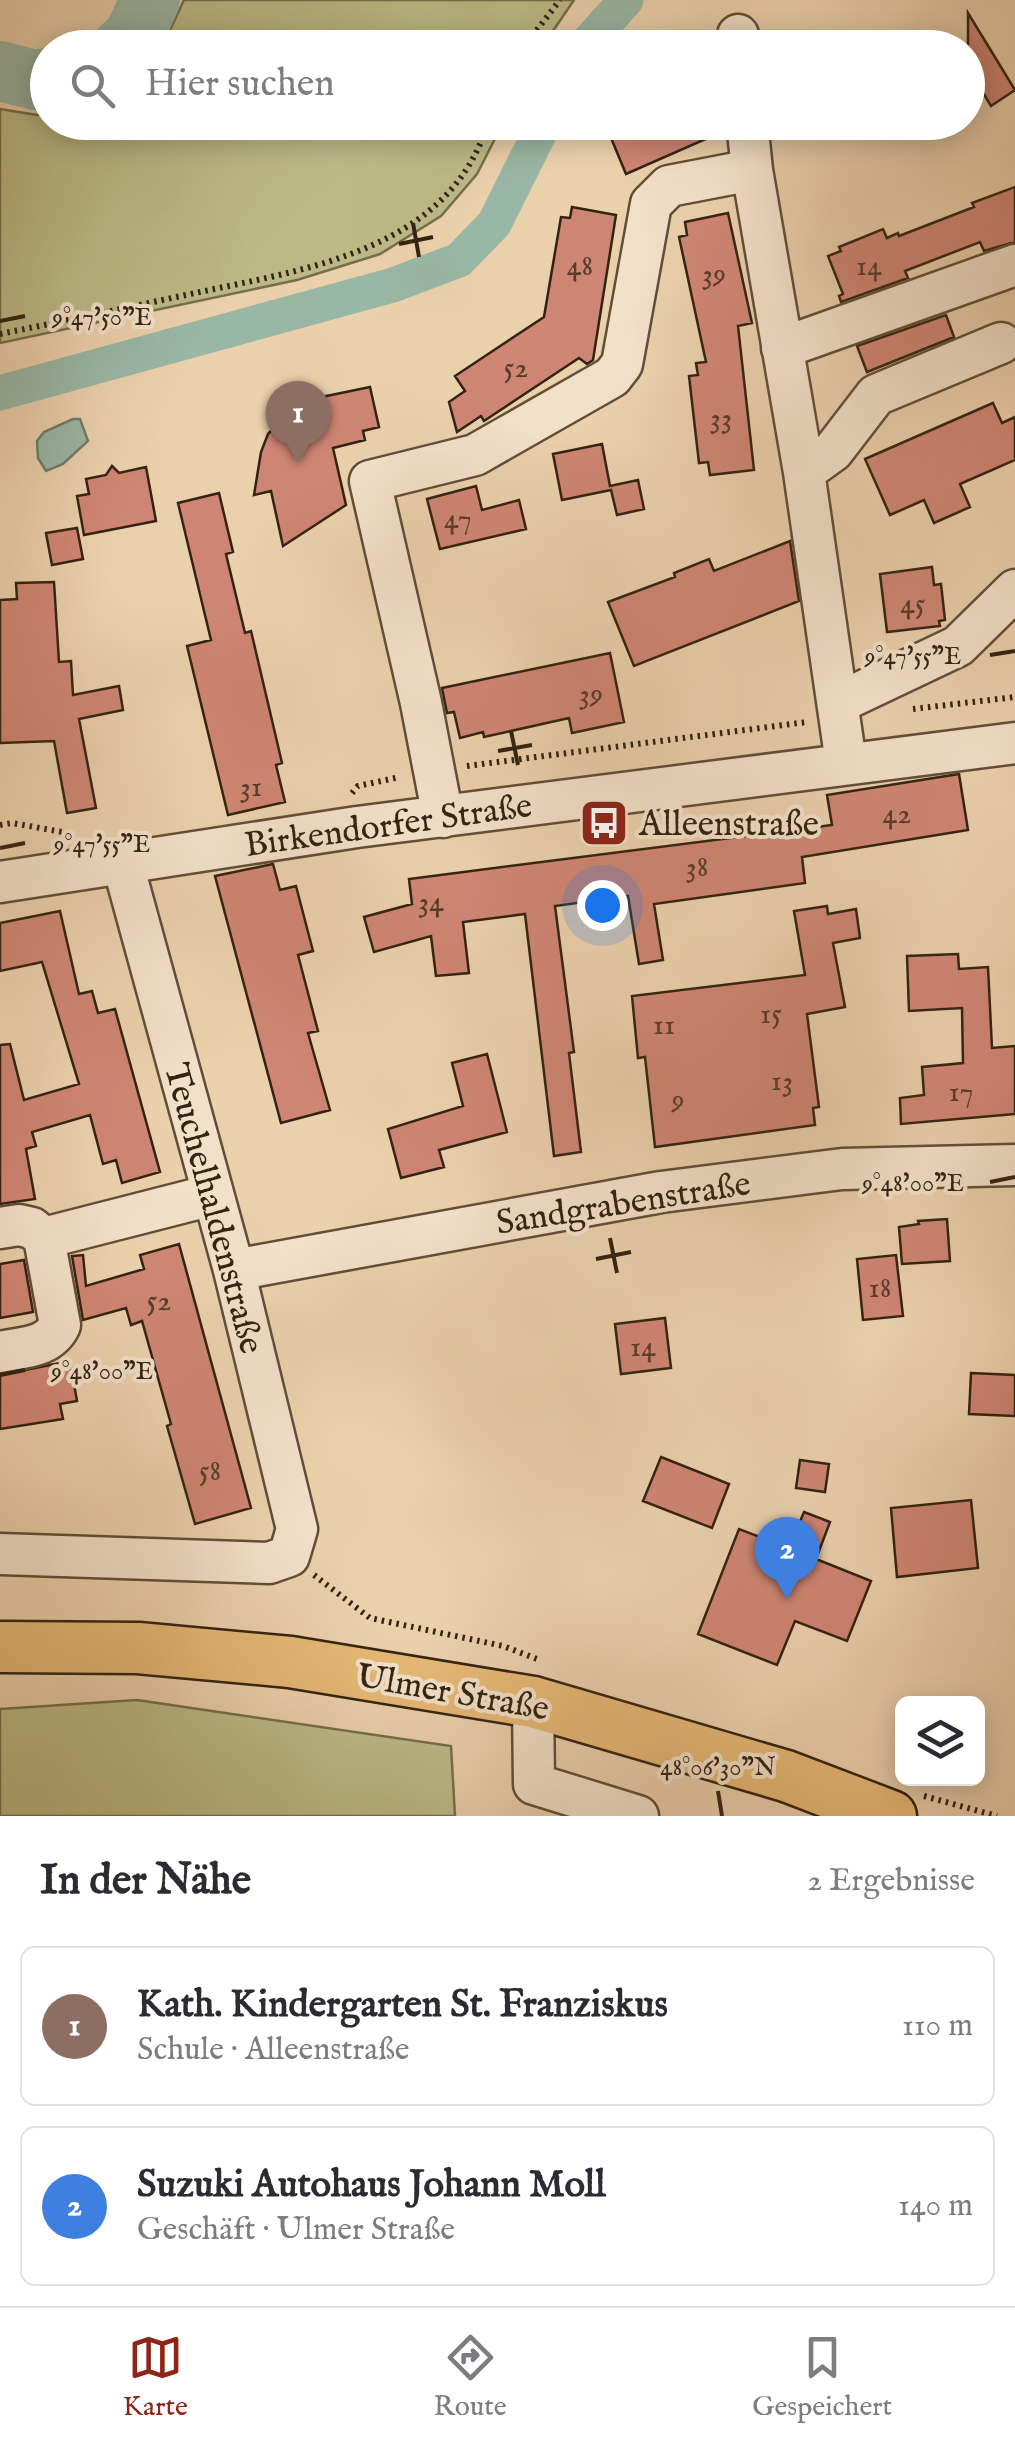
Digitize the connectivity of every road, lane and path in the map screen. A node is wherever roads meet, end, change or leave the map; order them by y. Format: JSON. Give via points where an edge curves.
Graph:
{"nodes":[{"id":1,"x":560,"y":0,"type":"edge"},
{"id":2,"x":537,"y":30,"type":"edge"},
{"id":3,"x":481,"y":140,"type":"edge"},
{"id":4,"x":749,"y":140,"type":"edge"},
{"id":5,"x":752,"y":170,"type":"junction"},
{"id":6,"x":1015,"y":265,"type":"edge"},
{"id":7,"x":0,"y":334,"type":"edge"},
{"id":8,"x":1001,"y":343,"type":"dead end"},
{"id":9,"x":782,"y":348,"type":"junction"},
{"id":10,"x":804,"y":472,"type":"junction"},
{"id":11,"x":1015,"y":590,"type":"edge"},
{"id":12,"x":1015,"y":697,"type":"edge"},
{"id":13,"x":839,"y":710,"type":"junction"},
{"id":14,"x":1015,"y":743,"type":"edge"},
{"id":15,"x":846,"y":763,"type":"junction"},
{"id":16,"x":434,"y":770,"type":"junction"},
{"id":17,"x":345,"y":802,"type":"dead end"},
{"id":18,"x":442,"y":817,"type":"junction"},
{"id":19,"x":0,"y":824,"type":"edge"},
{"id":20,"x":66,"y":834,"type":"dead end"},
{"id":21,"x":122,"y":861,"type":"junction"},
{"id":22,"x":0,"y":882,"type":"edge"},
{"id":23,"x":1015,"y":1165,"type":"edge"},
{"id":24,"x":212,"y":1194,"type":"junction"},
{"id":25,"x":0,"y":1228,"type":"edge"},
{"id":26,"x":44,"y":1238,"type":"junction"},
{"id":27,"x":234,"y":1270,"type":"junction"},
{"id":28,"x":0,"y":1352,"type":"edge"},
{"id":29,"x":0,"y":1554,"type":"edge"},
{"id":30,"x":0,"y":1647,"type":"edge"},
{"id":31,"x":534,"y":1702,"type":"junction"},
{"id":32,"x":814,"y":1803,"type":"edge"},
{"id":33,"x":638,"y":1816,"type":"edge"},
{"id":34,"x":890,"y":1816,"type":"edge"}],
"edges":[{"from":1,"to":2,"type":"path"},
{"from":3,"to":7,"type":"path","via":[[450,193],[376,245],[300,271]]},
{"from":4,"to":5,"type":"street"},
{"from":5,"to":9,"type":"street"},
{"from":5,"to":16,"type":"street","via":[[669,186],[651,204],[622,364],[612,377],[475,455],[370,480]]},
{"from":6,"to":9,"type":"street"},
{"from":8,"to":10,"type":"street","via":[[876,395],[833,451]]},
{"from":9,"to":10,"type":"street"},
{"from":10,"to":13,"type":"street"},
{"from":11,"to":13,"type":"street","via":[[958,646]]},
{"from":12,"to":13,"type":"path"},
{"from":13,"to":15,"type":"street"},
{"from":13,"to":16,"type":"path"},
{"from":14,"to":15,"type":"street","name":"Birkendorfer Straße"},
{"from":15,"to":18,"type":"street","name":"Birkendorfer Straße"},
{"from":16,"to":17,"type":"path","via":[[358,786]]},
{"from":16,"to":18,"type":"street"},
{"from":18,"to":21,"type":"street","name":"Birkendorfer Straße"},
{"from":19,"to":20,"type":"path"},
{"from":21,"to":22,"type":"street","name":"Birkendorfer Straße"},
{"from":21,"to":24,"type":"street","name":"Teuchelhaldenstraße"},
{"from":23,"to":27,"type":"street","name":"Sandgrabenstraße","via":[[842,1169],[661,1192]]},
{"from":24,"to":26,"type":"street"},
{"from":24,"to":27,"type":"street","name":"Teuchelhaldenstraße"},
{"from":25,"to":26,"type":"street","via":[[20,1225]]},
{"from":26,"to":28,"type":"street","via":[[60,1325],[42,1344]]},
{"from":27,"to":29,"type":"street","name":"Teuchelhaldenstraße","via":[[296,1529],[290,1556],[269,1563]]},
{"from":30,"to":31,"type":"main road","name":"Ulmer Straße","via":[[138,1648],[290,1662]]},
{"from":31,"to":32,"type":"main road","name":"Ulmer Straße","via":[[768,1771]]},
{"from":31,"to":33,"type":"street","via":[[534,1784]]},
{"from":32,"to":34,"type":"main road","name":"Ulmer Straße"}]}
